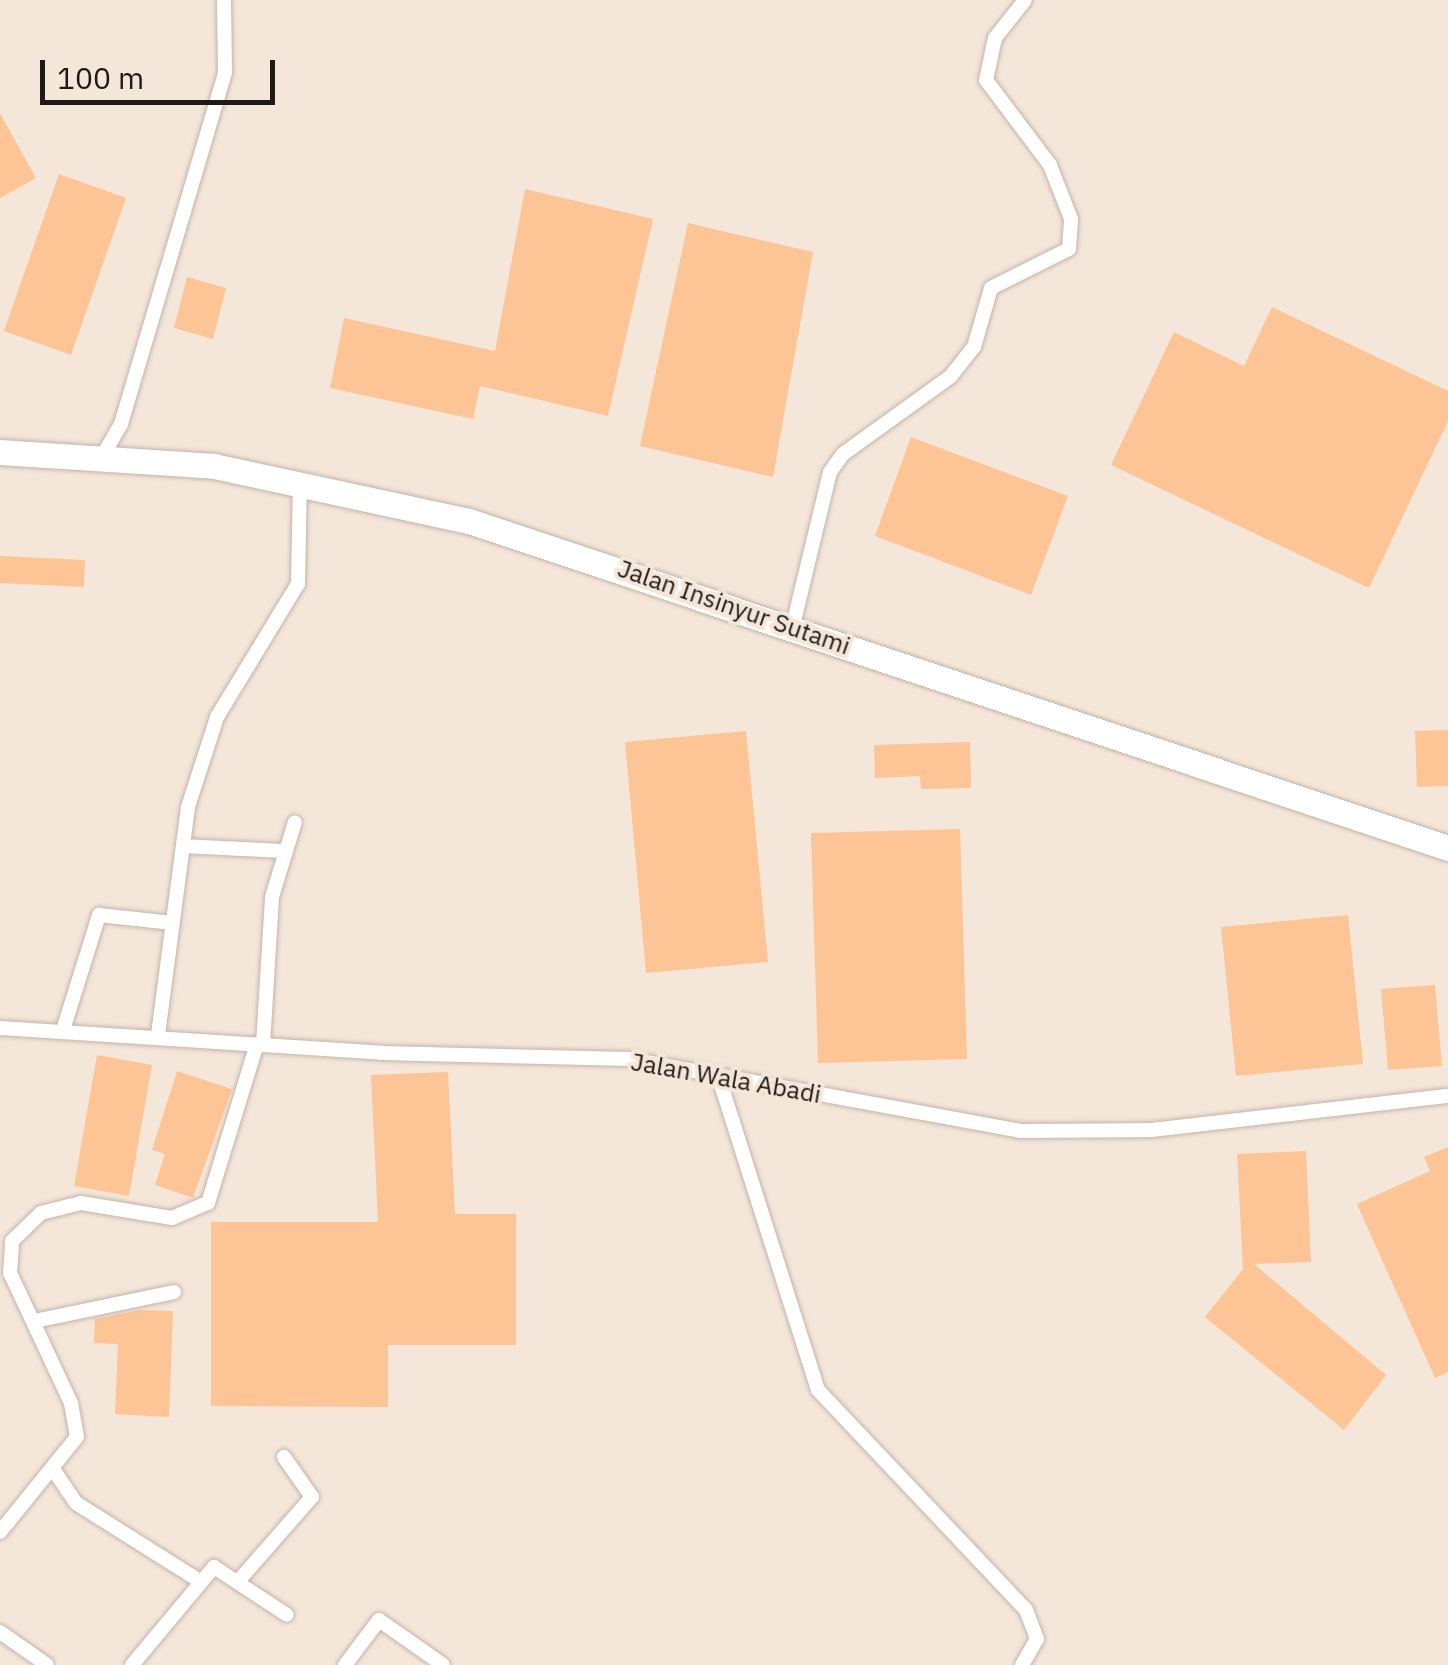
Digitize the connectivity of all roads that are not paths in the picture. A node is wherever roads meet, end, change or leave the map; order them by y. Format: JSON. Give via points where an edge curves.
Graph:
{"nodes":[{"id":1,"x":224,"y":0,"type":"edge"},
{"id":2,"x":1024,"y":0,"type":"edge"},
{"id":3,"x":0,"y":452,"type":"edge"},
{"id":4,"x":99,"y":462,"type":"junction"},
{"id":5,"x":300,"y":480,"type":"junction"},
{"id":6,"x":793,"y":625,"type":"junction"},
{"id":7,"x":294,"y":822,"type":"dead end"},
{"id":8,"x":183,"y":846,"type":"junction"},
{"id":9,"x":1448,"y":848,"type":"edge"},
{"id":10,"x":282,"y":850,"type":"junction"},
{"id":11,"x":172,"y":923,"type":"junction"},
{"id":12,"x":0,"y":1028,"type":"edge"},
{"id":13,"x":63,"y":1030,"type":"junction"},
{"id":14,"x":158,"y":1035,"type":"junction"},
{"id":15,"x":260,"y":1045,"type":"junction"},
{"id":16,"x":718,"y":1074,"type":"junction"},
{"id":17,"x":1448,"y":1096,"type":"edge"},
{"id":18,"x":174,"y":1292,"type":"dead end"},
{"id":19,"x":35,"y":1321,"type":"junction"},
{"id":20,"x":284,"y":1457,"type":"dead end"},
{"id":21,"x":55,"y":1472,"type":"junction"},
{"id":22,"x":0,"y":1532,"type":"edge"},
{"id":23,"x":241,"y":1578,"type":"junction"},
{"id":24,"x":200,"y":1582,"type":"junction"},
{"id":25,"x":287,"y":1616,"type":"dead end"},
{"id":26,"x":0,"y":1632,"type":"edge"},
{"id":27,"x":439,"y":1664,"type":"edge"},
{"id":28,"x":47,"y":1665,"type":"edge"},
{"id":29,"x":132,"y":1665,"type":"edge"},
{"id":30,"x":344,"y":1665,"type":"edge"},
{"id":31,"x":1022,"y":1665,"type":"edge"}],
"edges":[{"from":1,"to":4,"type":"street","via":[[224,72],[121,424]]},
{"from":2,"to":6,"type":"street","via":[[995,38],[986,80],[1050,165],[1071,219],[1069,248],[992,288],[974,348],[951,376],[843,454],[830,472]]},
{"from":3,"to":4,"type":"highway","name":"Jalan Insinyur Sutami"},
{"from":4,"to":5,"type":"highway","name":"Jalan Insinyur Sutami","via":[[214,466]]},
{"from":5,"to":6,"type":"highway","name":"Jalan Insinyur Sutami","via":[[469,520]]},
{"from":5,"to":8,"type":"street","via":[[298,584],[217,717]]},
{"from":6,"to":9,"type":"highway","name":"Jalan Insinyur Sutami","via":[[1096,736]]},
{"from":7,"to":10,"type":"street"},
{"from":8,"to":10,"type":"street"},
{"from":8,"to":11,"type":"street"},
{"from":10,"to":15,"type":"street"},
{"from":11,"to":13,"type":"street","via":[[99,915]]},
{"from":11,"to":14,"type":"street"},
{"from":12,"to":13,"type":"street","name":"Jalan Wala Abadi"},
{"from":13,"to":14,"type":"street","name":"Jalan Wala Abadi"},
{"from":14,"to":15,"type":"street","name":"Jalan Wala Abadi"},
{"from":15,"to":16,"type":"street","name":"Jalan Wala Abadi","via":[[520,1051]]},
{"from":15,"to":19,"type":"street","via":[[215,1190],[198,1211],[172,1218],[81,1203],[24,1225],[8,1256]]},
{"from":16,"to":17,"type":"street","name":"Jalan Wala Abadi","via":[[1020,1132],[1152,1130]]},
{"from":16,"to":31,"type":"street","via":[[818,1390],[1026,1610],[1037,1639]]},
{"from":18,"to":19,"type":"street"},
{"from":19,"to":21,"type":"street","via":[[71,1404],[76,1437]]},
{"from":20,"to":23,"type":"street","via":[[312,1496]]},
{"from":21,"to":22,"type":"street"},
{"from":21,"to":24,"type":"street","via":[[76,1503]]},
{"from":23,"to":24,"type":"street","via":[[220,1566]]},
{"from":23,"to":25,"type":"street"},
{"from":24,"to":29,"type":"street"},
{"from":26,"to":28,"type":"street"},
{"from":27,"to":30,"type":"street","via":[[379,1620]]}]}
